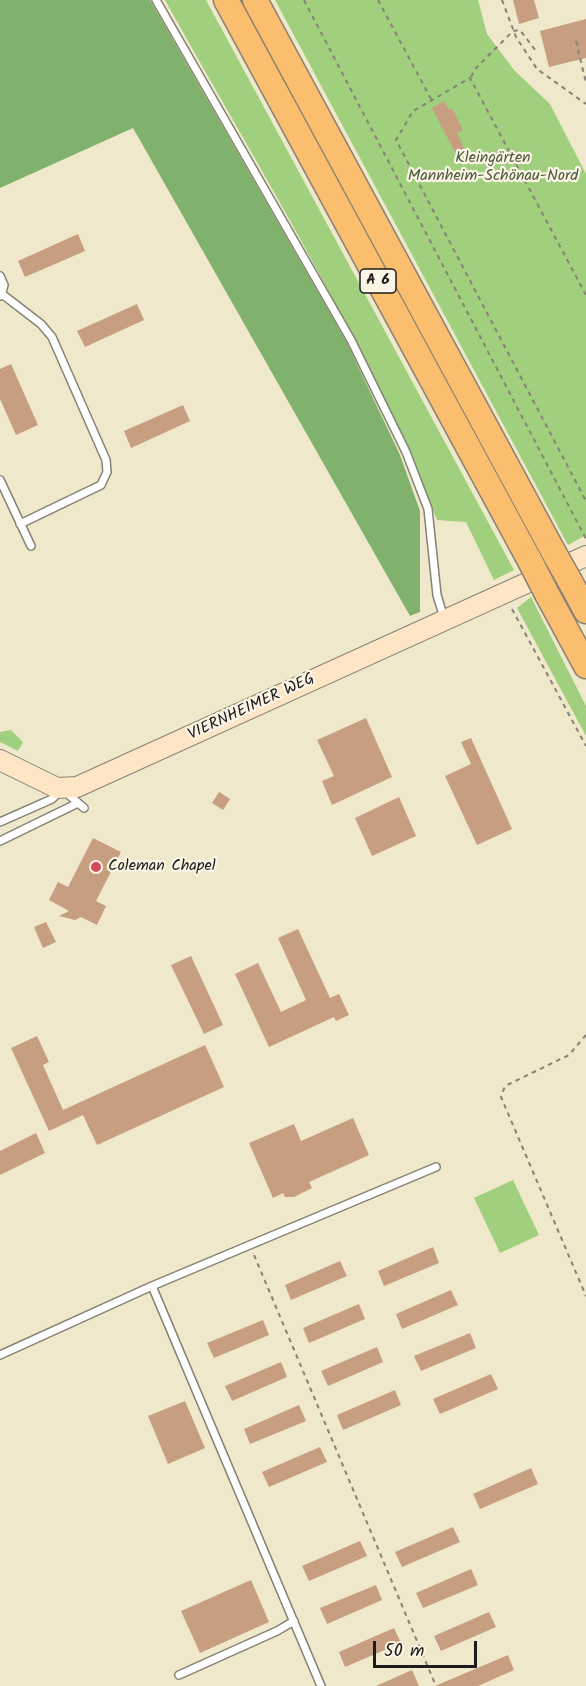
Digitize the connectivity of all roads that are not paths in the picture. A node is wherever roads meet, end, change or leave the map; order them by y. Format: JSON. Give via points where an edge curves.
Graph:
{"nodes":[{"id":1,"x":156,"y":0,"type":"edge"},
{"id":2,"x":226,"y":0,"type":"edge"},
{"id":3,"x":255,"y":0,"type":"edge"},
{"id":4,"x":0,"y":276,"type":"edge"},
{"id":5,"x":1,"y":296,"type":"edge"},
{"id":6,"x":0,"y":480,"type":"edge"},
{"id":7,"x":20,"y":524,"type":"junction"},
{"id":8,"x":31,"y":546,"type":"dead end"},
{"id":9,"x":586,"y":556,"type":"edge"},
{"id":10,"x":586,"y":611,"type":"edge"},
{"id":11,"x":445,"y":620,"type":"junction"},
{"id":12,"x":586,"y":666,"type":"edge"},
{"id":13,"x":0,"y":760,"type":"edge"},
{"id":14,"x":62,"y":789,"type":"junction"},
{"id":15,"x":78,"y":803,"type":"junction"},
{"id":16,"x":84,"y":808,"type":"dead end"},
{"id":17,"x":0,"y":822,"type":"edge"},
{"id":18,"x":0,"y":841,"type":"edge"},
{"id":19,"x":436,"y":1167,"type":"dead end"},
{"id":20,"x":152,"y":1286,"type":"junction"},
{"id":21,"x":0,"y":1354,"type":"edge"},
{"id":22,"x":294,"y":1621,"type":"junction"},
{"id":23,"x":179,"y":1675,"type":"dead end"},
{"id":24,"x":321,"y":1686,"type":"edge"}],
"edges":[{"from":1,"to":11,"type":"lane","via":[[351,340],[406,452],[428,509],[437,595]]},
{"from":2,"to":12,"type":"highway","number":"A 6","bridge":true},
{"from":3,"to":10,"type":"highway","number":"A 6","bridge":true},
{"from":4,"to":5,"type":"lane","via":[[4,285]]},
{"from":5,"to":7,"type":"lane","via":[[41,324],[52,337],[107,471],[101,485]]},
{"from":6,"to":7,"type":"lane"},
{"from":7,"to":8,"type":"lane"},
{"from":9,"to":11,"type":"street","name":"VIERNHEIMER WEG"},
{"from":11,"to":14,"type":"street","name":"VIERNHEIMER WEG","via":[[77,788]]},
{"from":13,"to":14,"type":"street"},
{"from":14,"to":15,"type":"lane"},
{"from":14,"to":17,"type":"lane","via":[[52,799]]},
{"from":15,"to":16,"type":"lane"},
{"from":15,"to":18,"type":"lane"},
{"from":19,"to":20,"type":"lane"},
{"from":20,"to":21,"type":"lane"},
{"from":20,"to":22,"type":"lane"},
{"from":22,"to":23,"type":"lane"},
{"from":22,"to":24,"type":"lane"}]}
